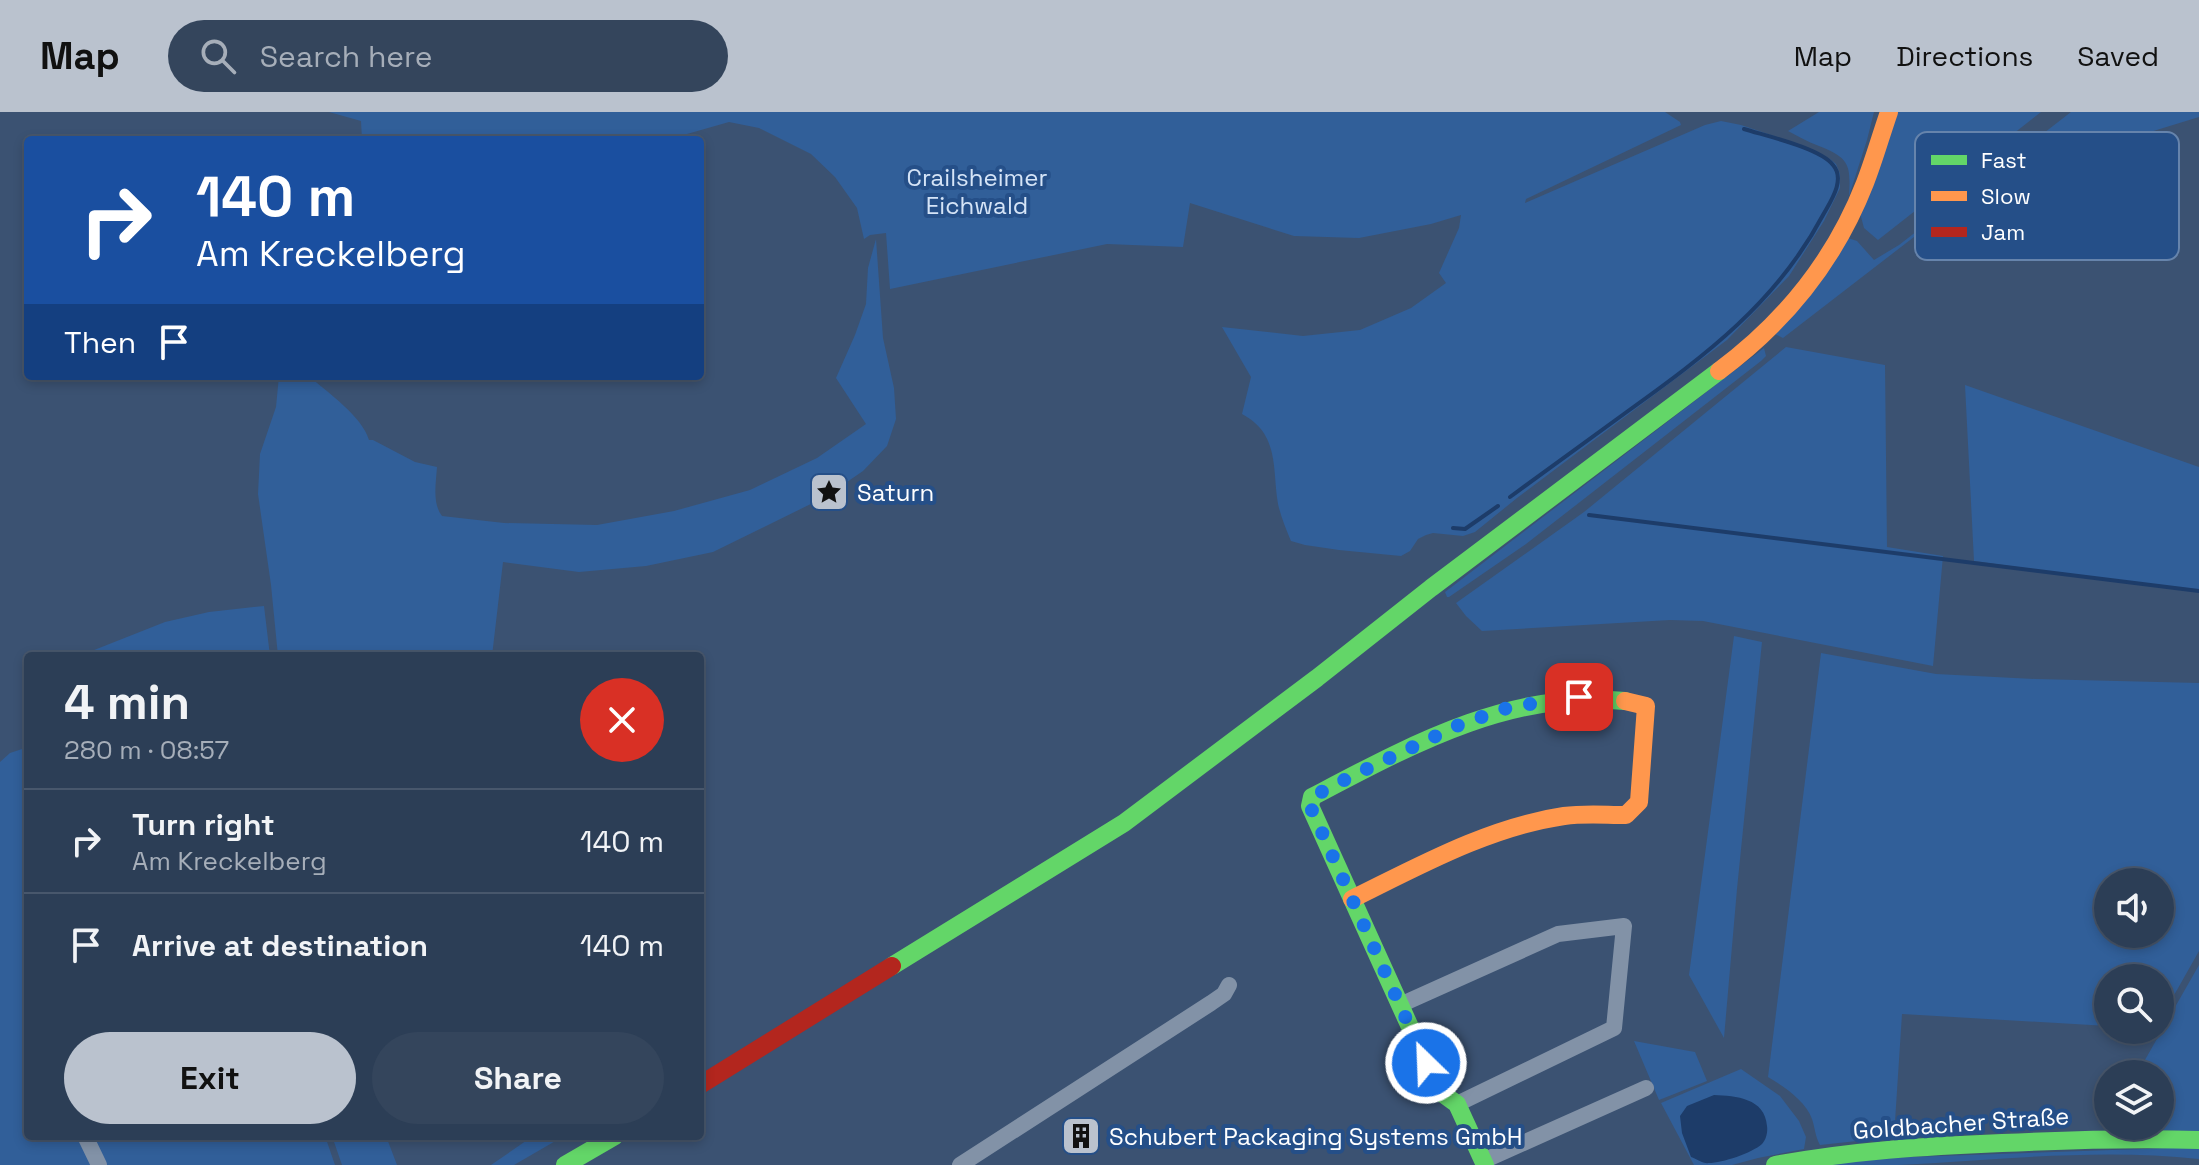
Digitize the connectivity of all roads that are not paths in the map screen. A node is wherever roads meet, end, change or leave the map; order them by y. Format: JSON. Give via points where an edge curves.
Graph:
{"nodes":[{"id":1,"x":1889,"y":112,"type":"edge"},
{"id":2,"x":1352,"y":899,"type":"junction"},
{"id":3,"x":1229,"y":985,"type":"dead end"},
{"id":4,"x":1400,"y":1005,"type":"junction"},
{"id":5,"x":704,"y":1083,"type":"edge"},
{"id":6,"x":1646,"y":1088,"type":"dead end"},
{"id":7,"x":1457,"y":1104,"type":"junction"},
{"id":8,"x":87,"y":1140,"type":"edge"},
{"id":9,"x":608,"y":1140,"type":"edge"},
{"id":10,"x":2199,"y":1140,"type":"edge"},
{"id":11,"x":986,"y":1149,"type":"junction"},
{"id":12,"x":1484,"y":1163,"type":"edge"},
{"id":13,"x":99,"y":1165,"type":"edge"},
{"id":14,"x":565,"y":1165,"type":"edge"},
{"id":15,"x":960,"y":1165,"type":"edge"},
{"id":16,"x":996,"y":1165,"type":"edge"},
{"id":17,"x":1775,"y":1165,"type":"edge"}],
"edges":[{"from":1,"to":5,"type":"main road","via":[[1865,183],[1826,261],[1750,348],[1124,823]]},
{"from":2,"to":2,"type":"main road","via":[[1498,832],[1562,816],[1626,815],[1639,802],[1646,706],[1579,697],[1510,707],[1459,725],[1312,797],[1310,806]]},
{"from":2,"to":4,"type":"main road"},
{"from":3,"to":11,"type":"street","via":[[1211,1003]]},
{"from":4,"to":7,"type":"main road","via":[[1439,1091]]},
{"from":4,"to":7,"type":"street","via":[[1558,934],[1624,926],[1614,1028]]},
{"from":6,"to":12,"type":"street"},
{"from":7,"to":12,"type":"main road"},
{"from":8,"to":13,"type":"street"},
{"from":9,"to":14,"type":"main road"},
{"from":10,"to":17,"type":"main road","name":"Goldbacher Straße","via":[[2101,1138],[1930,1147],[1816,1156]]},
{"from":11,"to":15,"type":"street"},
{"from":11,"to":16,"type":"street"}]}
